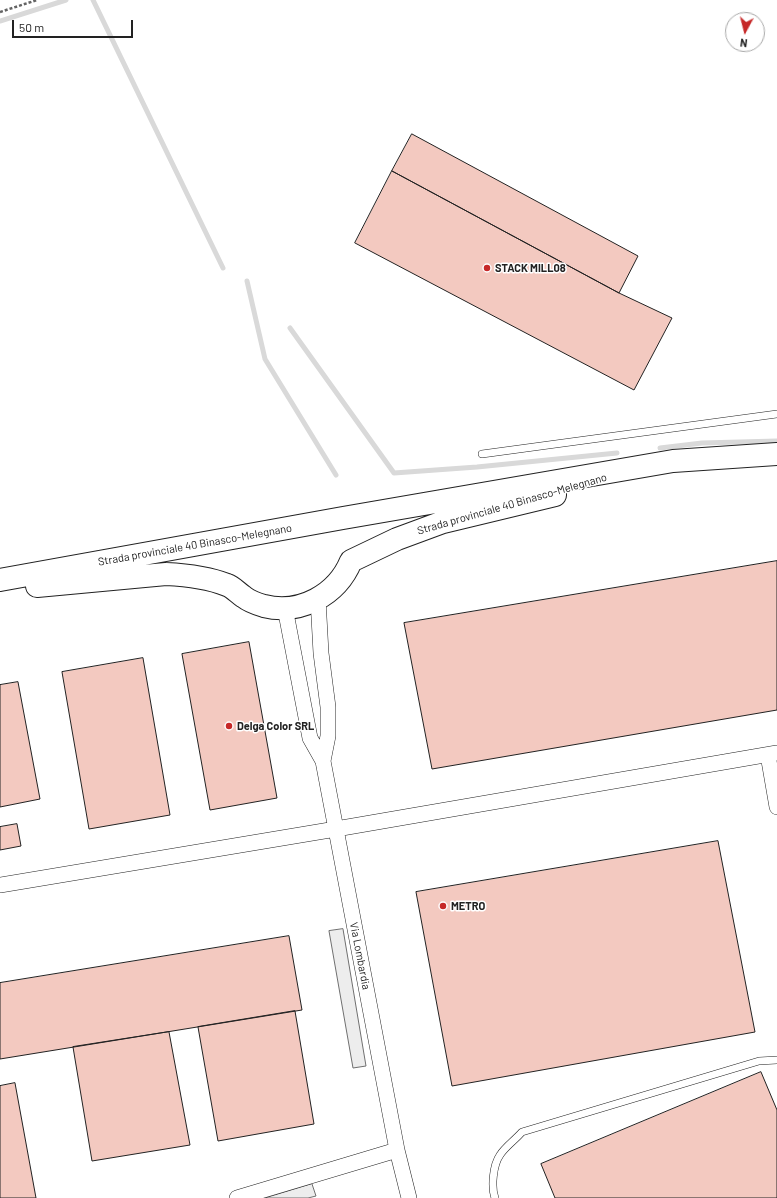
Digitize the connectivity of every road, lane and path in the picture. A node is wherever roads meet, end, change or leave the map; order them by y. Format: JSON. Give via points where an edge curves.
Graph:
{"nodes":[{"id":1,"x":37,"y":0,"type":"edge"},
{"id":2,"x":0,"y":12,"type":"edge"},
{"id":3,"x":777,"y":414,"type":"edge"},
{"id":4,"x":482,"y":454,"type":"dead end"},
{"id":5,"x":777,"y":454,"type":"edge"},
{"id":6,"x":626,"y":470,"type":"junction"},
{"id":7,"x":0,"y":580,"type":"edge"},
{"id":8,"x":0,"y":590,"type":"edge"},
{"id":9,"x":318,"y":599,"type":"junction"},
{"id":10,"x":284,"y":608,"type":"junction"},
{"id":11,"x":772,"y":754,"type":"edge"},
{"id":12,"x":323,"y":761,"type":"junction"},
{"id":13,"x":777,"y":806,"type":"edge"},
{"id":14,"x":336,"y":829,"type":"junction"},
{"id":15,"x":0,"y":885,"type":"edge"},
{"id":16,"x":777,"y":1060,"type":"edge"},
{"id":17,"x":397,"y":1150,"type":"junction"},
{"id":18,"x":237,"y":1198,"type":"edge"},
{"id":19,"x":409,"y":1198,"type":"edge"},
{"id":20,"x":495,"y":1198,"type":"edge"}],
"edges":[{"from":1,"to":2,"type":"path"},
{"from":3,"to":4,"type":"lane"},
{"from":5,"to":6,"type":"main road","name":"Strada provinciale 40 Binasco-Melegnano","via":[[673,461]]},
{"from":6,"to":7,"type":"main road","name":"Strada provinciale 40 Binasco-Melegnano"},
{"from":6,"to":9,"type":"main road","name":"Strada provinciale 40 Binasco-Melegnano","via":[[586,486],[443,522],[397,539],[351,561],[347,571],[334,587]]},
{"from":8,"to":10,"type":"main road","name":"Strada provinciale 40 Binasco-Melegnano","via":[[166,574],[186,575],[229,585],[245,598],[264,606]]},
{"from":9,"to":10,"type":"main road","name":"Strada provinciale 40 Binasco-Melegnano","via":[[302,606]]},
{"from":9,"to":12,"type":"street","name":"Via Lombardia","via":[[328,707],[328,736]]},
{"from":10,"to":12,"type":"street","name":"Via Lombardia","via":[[310,738]]},
{"from":11,"to":13,"type":"street"},
{"from":11,"to":14,"type":"street"},
{"from":12,"to":14,"type":"street","name":"Via Lombardia"},
{"from":14,"to":15,"type":"street"},
{"from":14,"to":17,"type":"street","name":"Via Lombardia"},
{"from":16,"to":20,"type":"lane","via":[[759,1061],[522,1132],[499,1156],[493,1173]]},
{"from":17,"to":18,"type":"street"},
{"from":17,"to":19,"type":"street","name":"Via Lombardia"}]}
